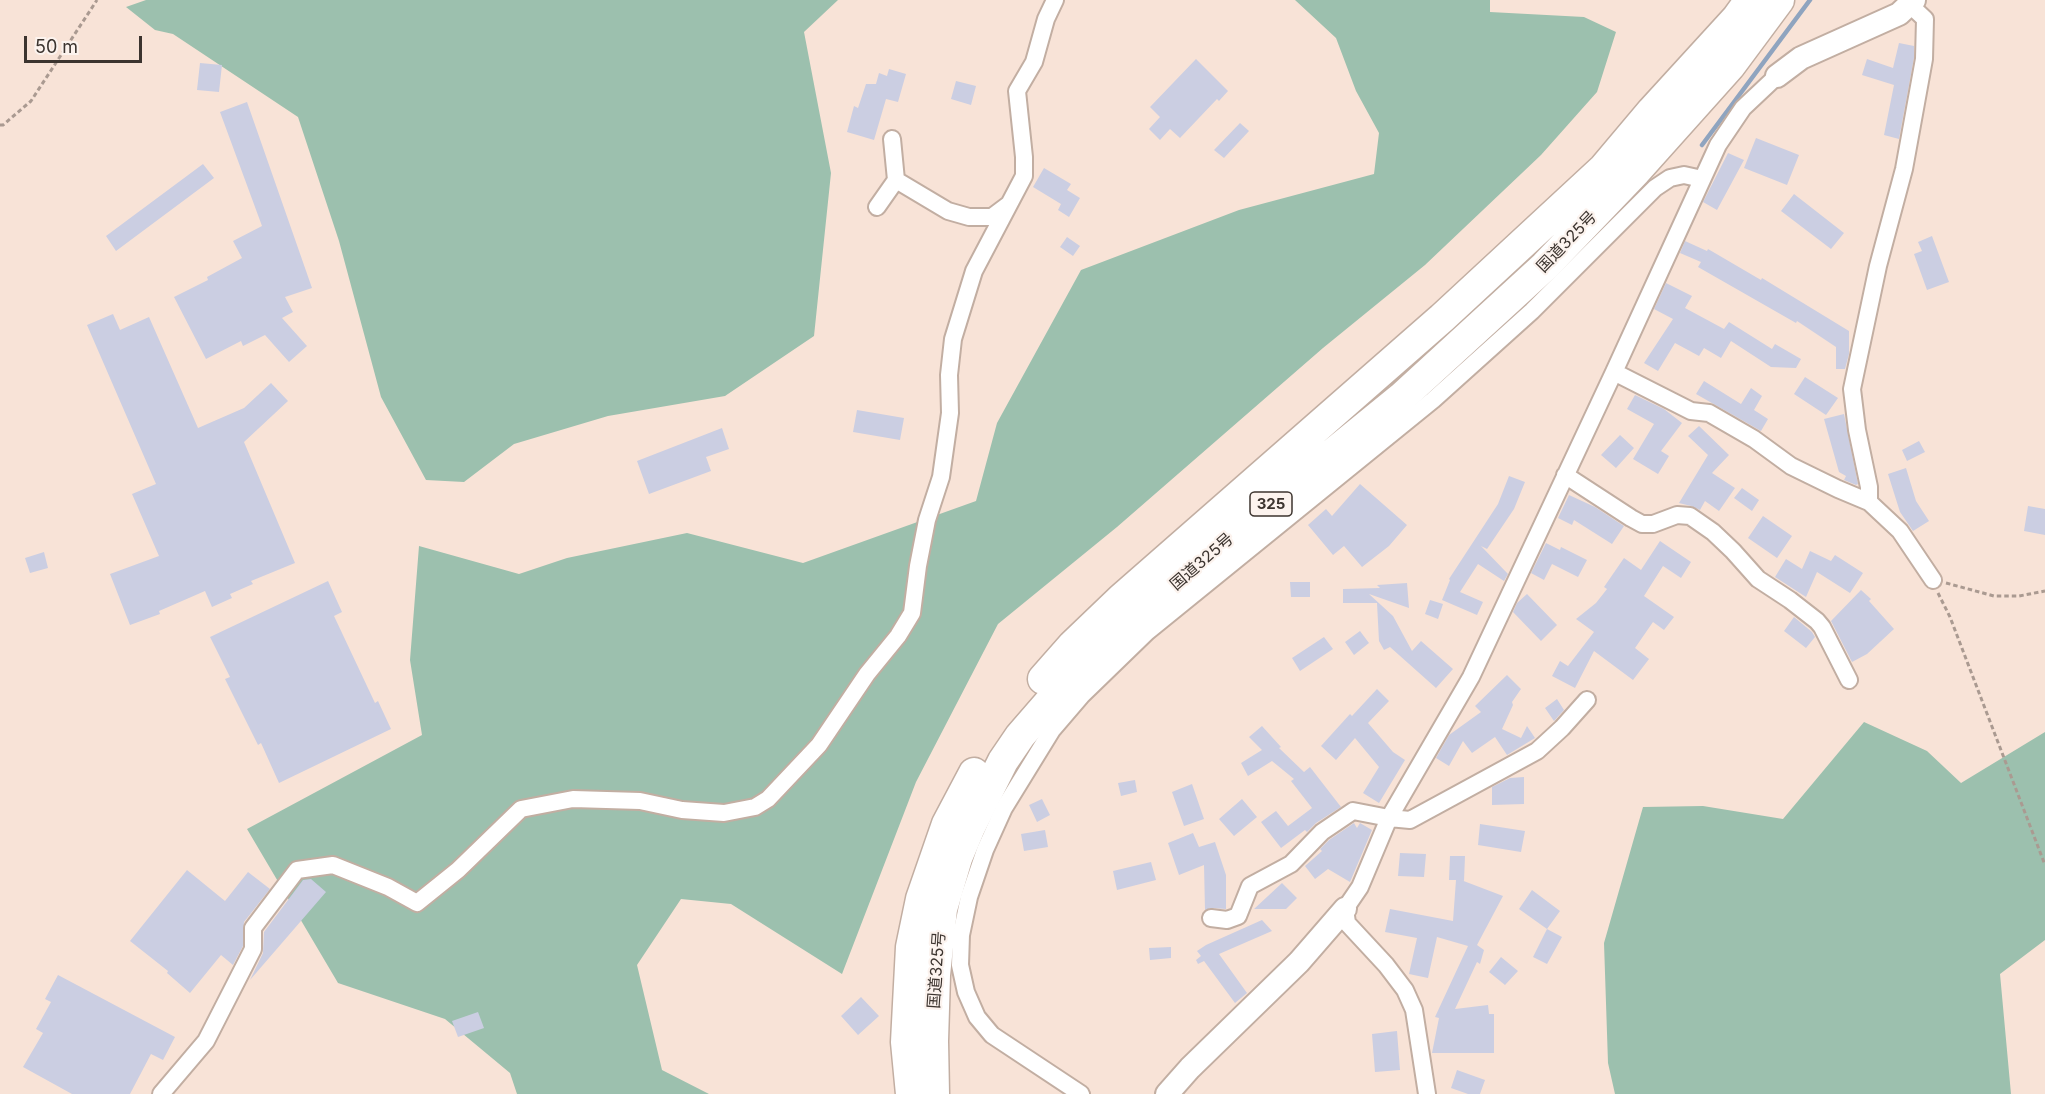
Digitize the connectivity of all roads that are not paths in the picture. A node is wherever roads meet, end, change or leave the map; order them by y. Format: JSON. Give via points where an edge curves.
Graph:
{"nodes":[{"id":1,"x":1055,"y":0,"type":"edge"},
{"id":2,"x":1750,"y":0,"type":"edge"},
{"id":3,"x":1779,"y":0,"type":"edge"},
{"id":4,"x":1912,"y":2,"type":"edge"},
{"id":5,"x":1777,"y":76,"type":"joint"},
{"id":6,"x":892,"y":139,"type":"dead end"},
{"id":7,"x":1702,"y":179,"type":"junction"},
{"id":8,"x":896,"y":180,"type":"junction"},
{"id":9,"x":1011,"y":203,"type":"junction"},
{"id":10,"x":877,"y":207,"type":"dead end"},
{"id":11,"x":1614,"y":372,"type":"junction"},
{"id":12,"x":1565,"y":475,"type":"junction"},
{"id":13,"x":1869,"y":502,"type":"junction"},
{"id":14,"x":1933,"y":580,"type":"road end"},
{"id":15,"x":1849,"y":680,"type":"dead end"},
{"id":16,"x":1587,"y":700,"type":"dead end"},
{"id":17,"x":1389,"y":818,"type":"junction"},
{"id":18,"x":1345,"y":909,"type":"junction"},
{"id":19,"x":1211,"y":918,"type":"dead end"},
{"id":20,"x":161,"y":1094,"type":"edge"},
{"id":21,"x":911,"y":1094,"type":"edge"},
{"id":22,"x":934,"y":1094,"type":"edge"},
{"id":23,"x":1081,"y":1094,"type":"edge"},
{"id":24,"x":1167,"y":1094,"type":"edge"},
{"id":25,"x":1427,"y":1094,"type":"edge"}],
"edges":[{"from":1,"to":9,"type":"street","via":[[1034,62],[1017,91],[1024,176]]},
{"from":2,"to":21,"type":"highway","name":"国道325号","number":"325","via":[[1604,168],[1442,318],[1113,607],[1073,645],[1000,732],[947,824],[921,899],[911,946],[908,991],[906,1042]]},
{"from":3,"to":22,"type":"highway","name":"国道325号","number":"325","via":[[1730,66],[1545,266],[1401,398],[1223,543],[1079,668],[1020,736],[970,827],[942,909],[935,975]]},
{"from":4,"to":5,"type":"street","via":[[1899,14],[1801,58]]},
{"from":4,"to":13,"type":"street","via":[[1925,19],[1924,59],[1904,169],[1852,389]]},
{"from":5,"to":7,"type":"street","via":[[1743,108],[1718,145]]},
{"from":6,"to":8,"type":"street"},
{"from":7,"to":11,"type":"street"},
{"from":7,"to":23,"type":"street","via":[[1684,175],[1655,188],[1532,311],[1434,400],[1148,632],[1082,695],[1052,730],[1004,808],[985,850],[967,907],[960,965],[977,1017],[992,1035]]},
{"from":8,"to":9,"type":"street","via":[[948,211],[969,217],[992,217]]},
{"from":8,"to":10,"type":"street"},
{"from":9,"to":20,"type":"street","via":[[974,272],[953,339],[950,413],[941,477],[927,520],[912,613],[819,745],[768,799],[755,807],[724,813],[640,801],[573,799],[521,809],[458,870],[417,903],[333,865],[297,870],[253,928],[253,949],[206,1041]]},
{"from":11,"to":12,"type":"street"},
{"from":11,"to":13,"type":"street","via":[[1691,411],[1709,413],[1791,466]]},
{"from":12,"to":15,"type":"street","via":[[1642,524],[1677,515],[1690,516],[1713,532],[1758,579],[1817,621]]},
{"from":12,"to":17,"type":"street","via":[[1471,677]]},
{"from":13,"to":14,"type":"street","via":[[1900,531]]},
{"from":16,"to":17,"type":"street","via":[[1537,751],[1410,820]]},
{"from":17,"to":18,"type":"street","via":[[1360,887]]},
{"from":17,"to":19,"type":"street","via":[[1353,811],[1322,832],[1291,864],[1250,886],[1239,916],[1227,920]]},
{"from":18,"to":24,"type":"street","via":[[1299,962]]},
{"from":18,"to":25,"type":"street","via":[[1347,923],[1386,964],[1414,1010]]}]}
